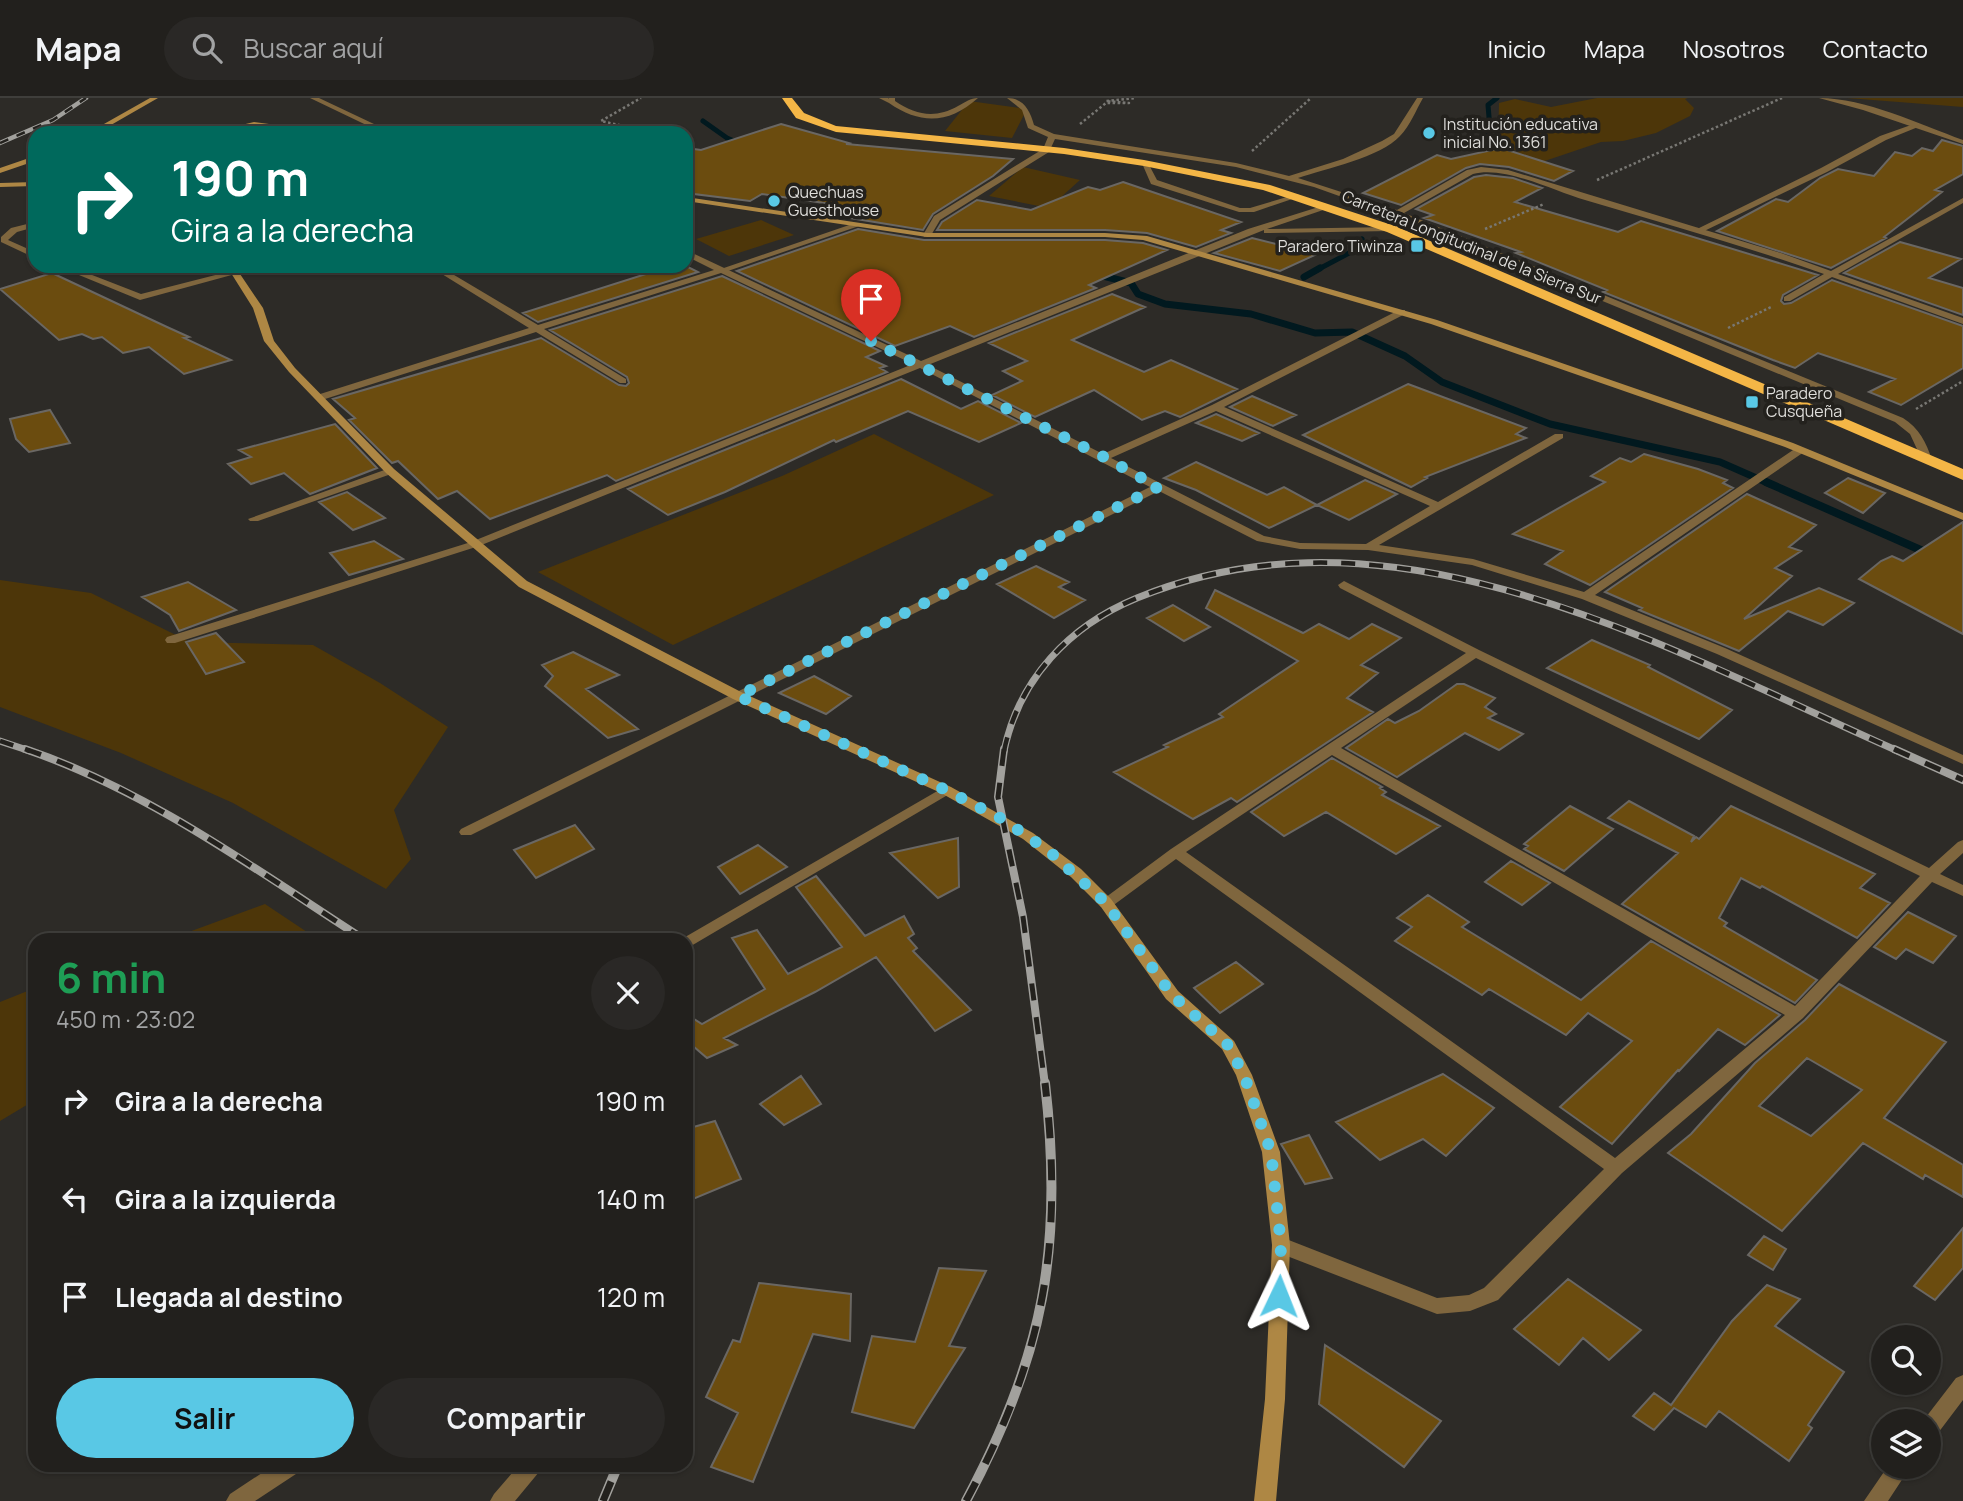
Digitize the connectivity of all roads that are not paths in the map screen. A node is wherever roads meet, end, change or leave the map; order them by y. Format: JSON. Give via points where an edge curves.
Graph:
{"nodes":[{"id":1,"x":155,"y":98,"type":"edge"},
{"id":2,"x":313,"y":98,"type":"edge"},
{"id":3,"x":787,"y":98,"type":"edge"},
{"id":4,"x":882,"y":98,"type":"edge"},
{"id":5,"x":975,"y":98,"type":"edge"},
{"id":6,"x":1010,"y":98,"type":"edge"},
{"id":7,"x":1420,"y":98,"type":"edge"},
{"id":8,"x":1822,"y":98,"type":"edge"},
{"id":9,"x":891,"y":100,"type":"edge"},
{"id":10,"x":105,"y":126,"type":"edge"},
{"id":11,"x":243,"y":126,"type":"edge"},
{"id":12,"x":269,"y":126,"type":"edge"},
{"id":13,"x":374,"y":126,"type":"edge"},
{"id":14,"x":1914,"y":127,"type":"junction"},
{"id":15,"x":1052,"y":136,"type":"junction"},
{"id":16,"x":1963,"y":142,"type":"edge"},
{"id":17,"x":1046,"y":150,"type":"junction"},
{"id":18,"x":28,"y":161,"type":"edge"},
{"id":19,"x":1144,"y":163,"type":"junction"},
{"id":20,"x":0,"y":171,"type":"edge"},
{"id":21,"x":1290,"y":177,"type":"junction"},
{"id":22,"x":28,"y":184,"type":"edge"},
{"id":23,"x":0,"y":185,"type":"edge"},
{"id":24,"x":1297,"y":196,"type":"junction"},
{"id":25,"x":693,"y":200,"type":"edge"},
{"id":26,"x":1963,"y":200,"type":"edge"},
{"id":27,"x":1328,"y":206,"type":"junction"},
{"id":28,"x":1398,"y":213,"type":"junction"},
{"id":29,"x":1420,"y":222,"type":"junction"},
{"id":30,"x":858,"y":225,"type":"junction"},
{"id":31,"x":28,"y":226,"type":"edge"},
{"id":32,"x":1391,"y":229,"type":"junction"},
{"id":33,"x":1251,"y":231,"type":"junction"},
{"id":34,"x":1698,"y":231,"type":"junction"},
{"id":35,"x":928,"y":235,"type":"junction"},
{"id":36,"x":28,"y":252,"type":"edge"},
{"id":37,"x":1198,"y":253,"type":"junction"},
{"id":38,"x":693,"y":256,"type":"edge"},
{"id":39,"x":722,"y":270,"type":"junction"},
{"id":40,"x":79,"y":273,"type":"edge"},
{"id":41,"x":235,"y":273,"type":"joint"},
{"id":42,"x":444,"y":273,"type":"edge"},
{"id":43,"x":1833,"y":275,"type":"junction"},
{"id":44,"x":1787,"y":299,"type":"road end"},
{"id":45,"x":1402,"y":312,"type":"junction"},
{"id":46,"x":1963,"y":321,"type":"edge"},
{"id":47,"x":536,"y":330,"type":"junction"},
{"id":48,"x":920,"y":365,"type":"junction"},
{"id":49,"x":623,"y":381,"type":"dead end"},
{"id":50,"x":321,"y":397,"type":"junction"},
{"id":51,"x":1216,"y":407,"type":"junction"},
{"id":52,"x":1559,"y":436,"type":"dead end"},
{"id":53,"x":1800,"y":450,"type":"junction"},
{"id":54,"x":1104,"y":457,"type":"junction"},
{"id":55,"x":1927,"y":460,"type":"junction"},
{"id":56,"x":390,"y":471,"type":"junction"},
{"id":57,"x":1963,"y":475,"type":"edge"},
{"id":58,"x":1158,"y":487,"type":"junction"},
{"id":59,"x":1439,"y":506,"type":"junction"},
{"id":60,"x":1963,"y":517,"type":"edge"},
{"id":61,"x":254,"y":519,"type":"dead end"},
{"id":62,"x":475,"y":544,"type":"junction"},
{"id":63,"x":1368,"y":547,"type":"junction"},
{"id":64,"x":1345,"y":585,"type":"dead end"},
{"id":65,"x":1586,"y":596,"type":"junction"},
{"id":66,"x":171,"y":640,"type":"dead end"},
{"id":67,"x":1475,"y":653,"type":"junction"},
{"id":68,"x":738,"y":696,"type":"junction"},
{"id":69,"x":1332,"y":749,"type":"junction"},
{"id":70,"x":1963,"y":760,"type":"edge"},
{"id":71,"x":946,"y":790,"type":"junction"},
{"id":72,"x":466,"y":832,"type":"dead end"},
{"id":73,"x":1963,"y":845,"type":"edge"},
{"id":74,"x":1176,"y":852,"type":"junction"},
{"id":75,"x":1930,"y":875,"type":"junction"},
{"id":76,"x":1963,"y":891,"type":"edge"},
{"id":77,"x":1106,"y":903,"type":"junction"},
{"id":78,"x":693,"y":939,"type":"edge"},
{"id":79,"x":1797,"y":1014,"type":"junction"},
{"id":80,"x":1616,"y":1168,"type":"junction"},
{"id":81,"x":1281,"y":1245,"type":"junction"},
{"id":82,"x":1963,"y":1384,"type":"edge"},
{"id":83,"x":1941,"y":1413,"type":"edge"},
{"id":84,"x":281,"y":1472,"type":"edge"},
{"id":85,"x":526,"y":1472,"type":"edge"},
{"id":86,"x":1891,"y":1479,"type":"edge"},
{"id":87,"x":237,"y":1501,"type":"edge"},
{"id":88,"x":501,"y":1501,"type":"edge"},
{"id":89,"x":1265,"y":1501,"type":"edge"},
{"id":90,"x":1875,"y":1501,"type":"edge"}],
"edges":[{"from":1,"to":10,"type":"street"},
{"from":2,"to":13,"type":"street"},
{"from":3,"to":17,"type":"highway","name":"Carretera Longitudinal de la Sierra Sur","via":[[803,118],[836,130]]},
{"from":4,"to":9,"type":"street"},
{"from":5,"to":9,"type":"street","via":[[948,116],[932,118],[906,113]]},
{"from":6,"to":15,"type":"street","via":[[1028,112],[1031,126]]},
{"from":7,"to":21,"type":"street","via":[[1391,139],[1362,154]]},
{"from":8,"to":14,"type":"street"},
{"from":11,"to":12,"type":"street"},
{"from":14,"to":16,"type":"street"},
{"from":14,"to":34,"type":"street","via":[[1883,138]]},
{"from":15,"to":17,"type":"street"},
{"from":15,"to":21,"type":"street"},
{"from":17,"to":19,"type":"highway","name":"Carretera Longitudinal de la Sierra Sur"},
{"from":17,"to":35,"type":"street","via":[[937,218]]},
{"from":18,"to":20,"type":"street"},
{"from":19,"to":24,"type":"highway","name":"Carretera Longitudinal de la Sierra Sur"},
{"from":19,"to":24,"type":"street","via":[[1154,182],[1227,208],[1251,210]]},
{"from":21,"to":28,"type":"street"},
{"from":22,"to":23,"type":"street"},
{"from":24,"to":27,"type":"highway","name":"Carretera Longitudinal de la Sierra Sur"},
{"from":25,"to":30,"type":"street"},
{"from":26,"to":43,"type":"street"},
{"from":27,"to":32,"type":"highway","name":"Carretera Longitudinal de la Sierra Sur"},
{"from":27,"to":33,"type":"street"},
{"from":28,"to":29,"type":"street"},
{"from":28,"to":34,"type":"street","via":[[1471,172],[1494,169]]},
{"from":29,"to":32,"type":"street"},
{"from":29,"to":55,"type":"street","via":[[1899,419],[1921,440]]},
{"from":30,"to":35,"type":"street"},
{"from":30,"to":39,"type":"street"},
{"from":31,"to":36,"type":"street","via":[[4,239]]},
{"from":32,"to":33,"type":"street"},
{"from":32,"to":55,"type":"highway","name":"Carretera Longitudinal de la Sierra Sur"},
{"from":33,"to":37,"type":"street"},
{"from":34,"to":43,"type":"street"},
{"from":35,"to":37,"type":"street","via":[[1125,236]]},
{"from":37,"to":45,"type":"street"},
{"from":37,"to":48,"type":"street"},
{"from":38,"to":39,"type":"street"},
{"from":39,"to":47,"type":"street"},
{"from":39,"to":48,"type":"street"},
{"from":40,"to":41,"type":"street","via":[[140,297]]},
{"from":41,"to":50,"type":"street","via":[[258,308],[269,341]]},
{"from":42,"to":47,"type":"street"},
{"from":43,"to":44,"type":"street"},
{"from":43,"to":46,"type":"street"},
{"from":45,"to":51,"type":"street"},
{"from":45,"to":53,"type":"street"},
{"from":47,"to":49,"type":"street"},
{"from":47,"to":50,"type":"street"},
{"from":48,"to":54,"type":"street"},
{"from":48,"to":62,"type":"street"},
{"from":50,"to":56,"type":"street"},
{"from":51,"to":54,"type":"street"},
{"from":51,"to":59,"type":"street"},
{"from":52,"to":59,"type":"street"},
{"from":53,"to":60,"type":"street"},
{"from":53,"to":65,"type":"street"},
{"from":54,"to":58,"type":"street"},
{"from":55,"to":57,"type":"highway","name":"Carretera Longitudinal de la Sierra Sur"},
{"from":56,"to":61,"type":"street"},
{"from":56,"to":62,"type":"street"},
{"from":58,"to":63,"type":"street","via":[[1261,539],[1300,546]]},
{"from":58,"to":68,"type":"street"},
{"from":59,"to":63,"type":"street"},
{"from":62,"to":66,"type":"street"},
{"from":62,"to":68,"type":"street","via":[[523,584]]},
{"from":63,"to":65,"type":"street","via":[[1473,562]]},
{"from":64,"to":67,"type":"street"},
{"from":65,"to":70,"type":"street"},
{"from":67,"to":69,"type":"street"},
{"from":67,"to":75,"type":"street"},
{"from":68,"to":71,"type":"street"},
{"from":68,"to":72,"type":"street"},
{"from":69,"to":74,"type":"street"},
{"from":69,"to":79,"type":"street"},
{"from":71,"to":77,"type":"street","via":[[1028,836]]},
{"from":71,"to":78,"type":"street"},
{"from":73,"to":75,"type":"street"},
{"from":74,"to":77,"type":"street"},
{"from":74,"to":80,"type":"street"},
{"from":75,"to":76,"type":"street"},
{"from":75,"to":79,"type":"street"},
{"from":77,"to":81,"type":"street","via":[[1172,995],[1228,1045],[1244,1075],[1271,1152]]},
{"from":79,"to":80,"type":"street"},
{"from":80,"to":81,"type":"street","via":[[1491,1294],[1470,1303],[1437,1306]]},
{"from":81,"to":89,"type":"street","via":[[1275,1399]]},
{"from":82,"to":83,"type":"street"},
{"from":84,"to":87,"type":"street"},
{"from":85,"to":88,"type":"street"},
{"from":86,"to":90,"type":"street"}]}
